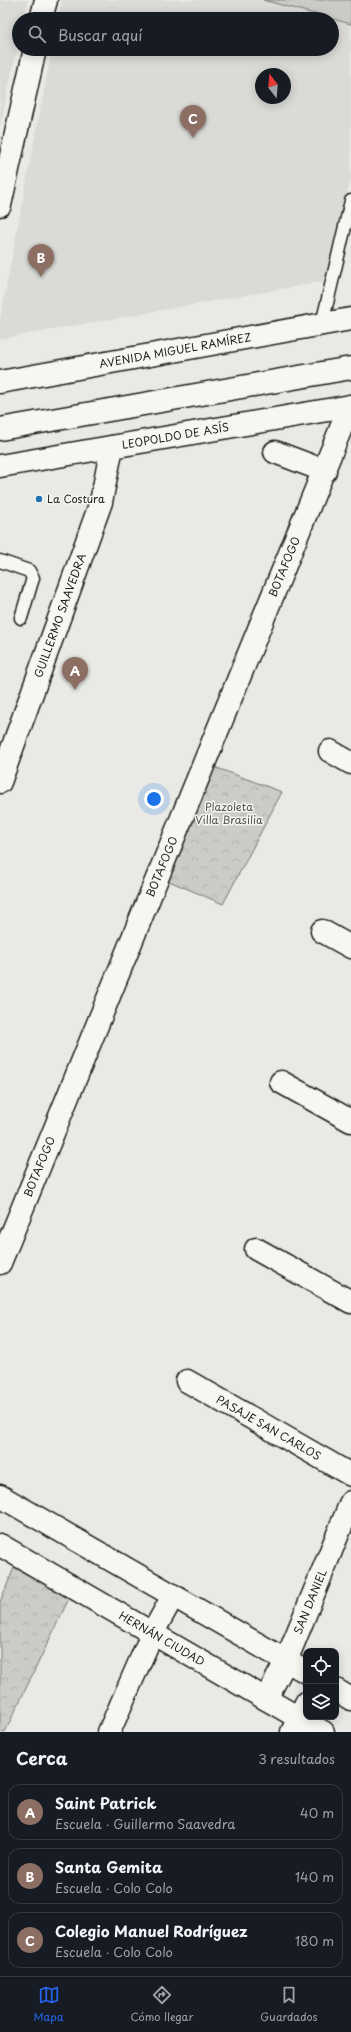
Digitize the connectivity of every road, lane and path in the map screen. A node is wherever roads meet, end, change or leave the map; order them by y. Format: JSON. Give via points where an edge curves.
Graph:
{"nodes":[{"id":1,"x":46,"y":0,"type":"edge"},
{"id":2,"x":43,"y":12,"type":"edge"},
{"id":3,"x":33,"y":56,"type":"edge"},
{"id":4,"x":351,"y":201,"type":"edge"},
{"id":5,"x":0,"y":205,"type":"edge"},
{"id":6,"x":351,"y":319,"type":"edge"},
{"id":7,"x":322,"y":324,"type":"junction"},
{"id":8,"x":351,"y":368,"type":"edge"},
{"id":9,"x":0,"y":382,"type":"edge"},
{"id":10,"x":350,"y":406,"type":"edge"},
{"id":11,"x":0,"y":429,"type":"edge"},
{"id":12,"x":112,"y":447,"type":"junction"},
{"id":13,"x":275,"y":452,"type":"dead end"},
{"id":14,"x":0,"y":466,"type":"edge"},
{"id":15,"x":324,"y":471,"type":"junction"},
{"id":16,"x":0,"y":561,"type":"edge"},
{"id":17,"x":21,"y":618,"type":"dead end"},
{"id":18,"x":330,"y":751,"type":"dead end"},
{"id":19,"x":351,"y":763,"type":"edge"},
{"id":20,"x":0,"y":782,"type":"edge"},
{"id":21,"x":322,"y":931,"type":"dead end"},
{"id":22,"x":351,"y":947,"type":"edge"},
{"id":23,"x":281,"y":1082,"type":"dead end"},
{"id":24,"x":351,"y":1122,"type":"edge"},
{"id":25,"x":256,"y":1249,"type":"dead end"},
{"id":26,"x":0,"y":1263,"type":"edge"},
{"id":27,"x":351,"y":1302,"type":"edge"},
{"id":28,"x":187,"y":1381,"type":"dead end"},
{"id":29,"x":351,"y":1475,"type":"edge"},
{"id":30,"x":0,"y":1496,"type":"edge"},
{"id":31,"x":351,"y":1502,"type":"edge"},
{"id":32,"x":0,"y":1545,"type":"edge"},
{"id":33,"x":173,"y":1596,"type":"junction"},
{"id":34,"x":152,"y":1634,"type":"junction"},
{"id":35,"x":286,"y":1661,"type":"junction"},
{"id":36,"x":303,"y":1670,"type":"edge"},
{"id":37,"x":339,"y":1692,"type":"edge"},
{"id":38,"x":351,"y":1698,"type":"edge"},
{"id":39,"x":266,"y":1699,"type":"junction"},
{"id":40,"x":299,"y":1718,"type":"edge"},
{"id":41,"x":109,"y":1732,"type":"edge"},
{"id":42,"x":323,"y":1732,"type":"edge"}],
"edges":[{"from":1,"to":2,"type":"street"},
{"from":3,"to":5,"type":"street"},
{"from":4,"to":7,"type":"lane"},
{"from":6,"to":7,"type":"street","name":"AVENIDA MIGUEL RAMÍREZ"},
{"from":7,"to":9,"type":"street","name":"AVENIDA MIGUEL RAMÍREZ"},
{"from":8,"to":11,"type":"street"},
{"from":10,"to":12,"type":"street","name":"LEOPOLDO DE ASÍS"},
{"from":10,"to":15,"type":"street","name":"BOTAFOGO"},
{"from":12,"to":14,"type":"street","name":"LEOPOLDO DE ASÍS"},
{"from":12,"to":20,"type":"street","name":"GUILLERMO SAAVEDRA","via":[[101,502]]},
{"from":13,"to":15,"type":"street"},
{"from":15,"to":26,"type":"street","name":"BOTAFOGO"},
{"from":16,"to":17,"type":"lane","via":[[29,571],[33,578]]},
{"from":18,"to":19,"type":"street"},
{"from":21,"to":22,"type":"street"},
{"from":23,"to":24,"type":"street"},
{"from":25,"to":27,"type":"street"},
{"from":28,"to":29,"type":"street","name":"PASAJE SAN CARLOS"},
{"from":30,"to":33,"type":"street"},
{"from":31,"to":35,"type":"street","name":"SAN DANIEL"},
{"from":32,"to":34,"type":"street","name":"HERNÁN CIUDAD"},
{"from":33,"to":34,"type":"street"},
{"from":33,"to":35,"type":"street"},
{"from":34,"to":39,"type":"street","name":"HERNÁN CIUDAD"},
{"from":34,"to":41,"type":"street"},
{"from":35,"to":36,"type":"street"},
{"from":35,"to":39,"type":"street","name":"SAN DANIEL"},
{"from":37,"to":38,"type":"street"},
{"from":39,"to":40,"type":"street","name":"HERNÁN CIUDAD"},
{"from":40,"to":42,"type":"street","name":"HERNÁN CIUDAD"}]}
